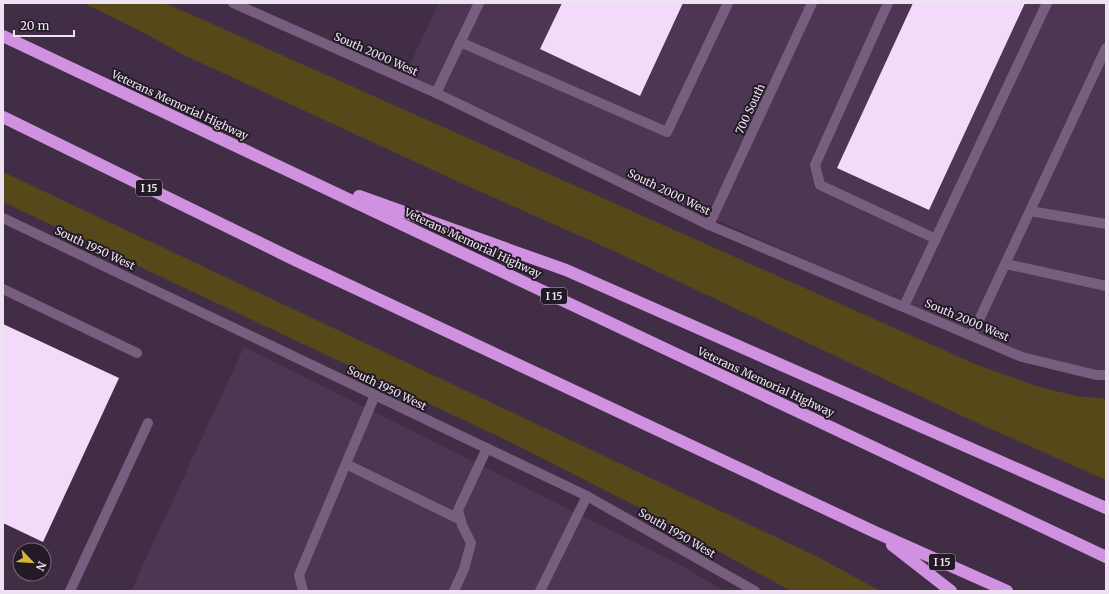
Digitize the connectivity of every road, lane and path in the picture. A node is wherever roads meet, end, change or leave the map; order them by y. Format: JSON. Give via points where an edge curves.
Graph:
{"nodes":[{"id":1,"x":233,"y":3,"type":"edge"},
{"id":2,"x":478,"y":3,"type":"edge"},
{"id":3,"x":728,"y":3,"type":"edge"},
{"id":4,"x":812,"y":3,"type":"edge"},
{"id":5,"x":888,"y":3,"type":"edge"},
{"id":6,"x":1047,"y":3,"type":"edge"},
{"id":7,"x":3,"y":36,"type":"edge"},
{"id":8,"x":460,"y":42,"type":"junction"},
{"id":9,"x":1106,"y":48,"type":"edge"},
{"id":10,"x":436,"y":93,"type":"junction"},
{"id":11,"x":3,"y":117,"type":"edge"},
{"id":12,"x":294,"y":173,"type":"junction"},
{"id":13,"x":1030,"y":211,"type":"junction"},
{"id":14,"x":3,"y":218,"type":"edge"},
{"id":15,"x":709,"y":224,"type":"junction"},
{"id":16,"x":1106,"y":224,"type":"edge"},
{"id":17,"x":936,"y":239,"type":"junction"},
{"id":18,"x":1006,"y":264,"type":"junction"},
{"id":19,"x":1106,"y":286,"type":"edge"},
{"id":20,"x":3,"y":289,"type":"edge"},
{"id":21,"x":904,"y":306,"type":"junction"},
{"id":22,"x":972,"y":335,"type":"junction"},
{"id":23,"x":137,"y":352,"type":"dead end"},
{"id":24,"x":1106,"y":375,"type":"edge"},
{"id":25,"x":375,"y":395,"type":"junction"},
{"id":26,"x":148,"y":423,"type":"dead end"},
{"id":27,"x":487,"y":448,"type":"junction"},
{"id":28,"x":346,"y":464,"type":"junction"},
{"id":29,"x":587,"y":496,"type":"junction"},
{"id":30,"x":1106,"y":508,"type":"edge"},
{"id":31,"x":461,"y":520,"type":"junction"},
{"id":32,"x":877,"y":533,"type":"junction"},
{"id":33,"x":1106,"y":557,"type":"edge"},
{"id":34,"x":70,"y":591,"type":"edge"},
{"id":35,"x":303,"y":591,"type":"edge"},
{"id":36,"x":454,"y":591,"type":"edge"},
{"id":37,"x":540,"y":591,"type":"edge"},
{"id":38,"x":755,"y":591,"type":"edge"},
{"id":39,"x":951,"y":591,"type":"edge"},
{"id":40,"x":1007,"y":591,"type":"edge"}],
"edges":[{"from":1,"to":10,"type":"street","name":"South 2000 West"},
{"from":2,"to":8,"type":"street"},
{"from":3,"to":8,"type":"street","via":[[667,132]]},
{"from":4,"to":15,"type":"street","name":"700 South"},
{"from":5,"to":17,"type":"street","via":[[814,164],[820,185]]},
{"from":6,"to":17,"type":"street"},
{"from":7,"to":12,"type":"highway","name":"Veterans Memorial Highway","number":"I 15"},
{"from":8,"to":10,"type":"street"},
{"from":9,"to":13,"type":"street"},
{"from":10,"to":15,"type":"street","name":"South 2000 West"},
{"from":11,"to":32,"type":"highway","number":"I 15","via":[[295,260]]},
{"from":12,"to":30,"type":"highway","via":[[566,270]]},
{"from":12,"to":33,"type":"highway","name":"Veterans Memorial Highway","number":"I 15"},
{"from":13,"to":16,"type":"street"},
{"from":13,"to":18,"type":"street"},
{"from":14,"to":25,"type":"street","name":"South 1950 West"},
{"from":15,"to":21,"type":"street","name":"South 2000 West"},
{"from":17,"to":21,"type":"street"},
{"from":18,"to":19,"type":"street"},
{"from":18,"to":22,"type":"street"},
{"from":20,"to":23,"type":"street"},
{"from":21,"to":22,"type":"street","name":"South 2000 West"},
{"from":22,"to":24,"type":"street","name":"South 2000 West","via":[[1022,357],[1096,375]]},
{"from":25,"to":27,"type":"street","name":"South 1950 West"},
{"from":25,"to":28,"type":"street"},
{"from":26,"to":34,"type":"street"},
{"from":27,"to":29,"type":"street","name":"South 1950 West"},
{"from":27,"to":31,"type":"street","via":[[458,510]]},
{"from":28,"to":31,"type":"street"},
{"from":28,"to":35,"type":"street","via":[[299,576]]},
{"from":29,"to":37,"type":"street"},
{"from":29,"to":38,"type":"street","name":"South 1950 West"},
{"from":31,"to":36,"type":"street","via":[[471,543],[464,569]]},
{"from":32,"to":39,"type":"highway"},
{"from":32,"to":40,"type":"highway","number":"I 15"}]}
